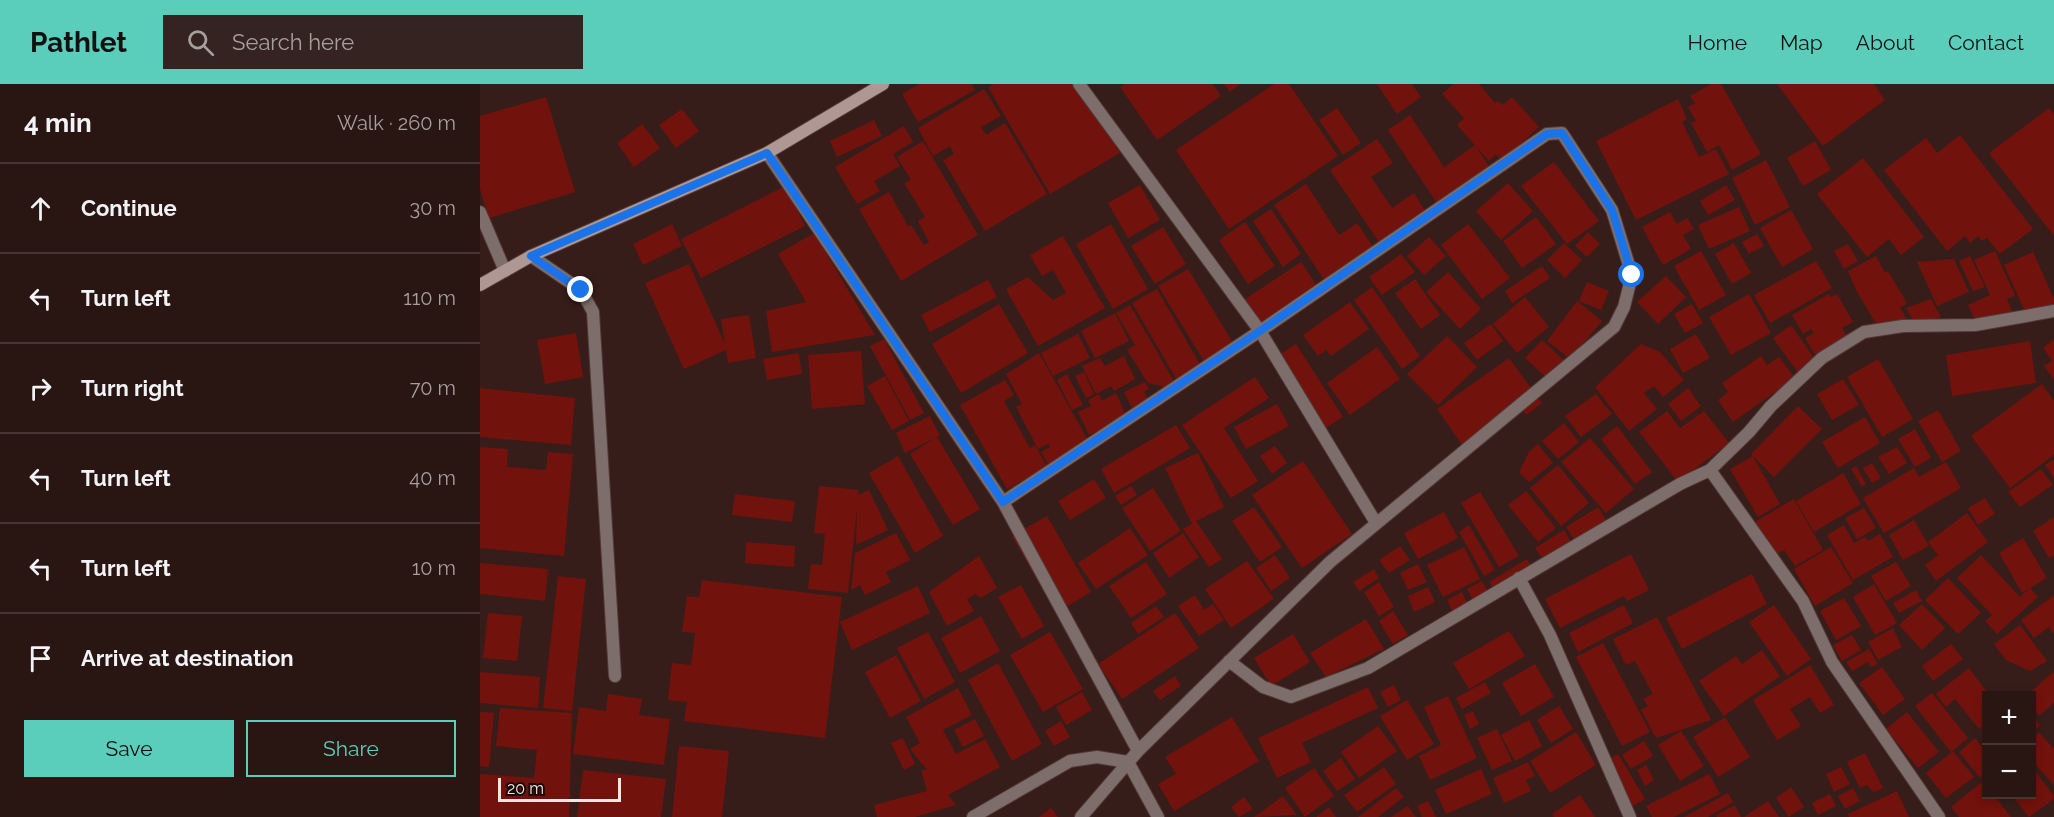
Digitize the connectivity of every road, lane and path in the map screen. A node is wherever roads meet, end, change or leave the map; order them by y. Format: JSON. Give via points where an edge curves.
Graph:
{"nodes":[{"id":1,"x":883,"y":84,"type":"edge"},
{"id":2,"x":1079,"y":84,"type":"edge"},
{"id":3,"x":767,"y":153,"type":"junction"},
{"id":4,"x":480,"y":213,"type":"edge"},
{"id":5,"x":531,"y":256,"type":"junction"},
{"id":6,"x":505,"y":271,"type":"junction"},
{"id":7,"x":480,"y":285,"type":"edge"},
{"id":8,"x":2054,"y":311,"type":"edge"},
{"id":9,"x":1260,"y":331,"type":"junction"},
{"id":10,"x":1710,"y":470,"type":"junction"},
{"id":11,"x":1003,"y":502,"type":"junction"},
{"id":12,"x":1376,"y":523,"type":"junction"},
{"id":13,"x":1519,"y":578,"type":"junction"},
{"id":14,"x":1229,"y":661,"type":"junction"},
{"id":15,"x":615,"y":676,"type":"dead end"},
{"id":16,"x":1138,"y":751,"type":"junction"},
{"id":17,"x":1128,"y":762,"type":"junction"},
{"id":18,"x":973,"y":817,"type":"edge"},
{"id":19,"x":1081,"y":817,"type":"edge"},
{"id":20,"x":1158,"y":817,"type":"edge"},
{"id":21,"x":1630,"y":817,"type":"edge"},
{"id":22,"x":1940,"y":817,"type":"edge"}],
"edges":[{"from":1,"to":3,"type":"street"},
{"from":2,"to":9,"type":"street"},
{"from":3,"to":5,"type":"street"},
{"from":3,"to":11,"type":"street"},
{"from":4,"to":6,"type":"street"},
{"from":5,"to":6,"type":"street"},
{"from":5,"to":15,"type":"street","via":[[581,290],[592,312]]},
{"from":6,"to":7,"type":"street"},
{"from":8,"to":10,"type":"street","via":[[1975,325],[1903,326],[1864,332],[1822,358]]},
{"from":9,"to":11,"type":"street"},
{"from":9,"to":12,"type":"street"},
{"from":9,"to":12,"type":"street","via":[[1547,134],[1562,133],[1612,210],[1632,275],[1614,327]]},
{"from":10,"to":13,"type":"street"},
{"from":10,"to":22,"type":"street","via":[[1803,601],[1832,662]]},
{"from":11,"to":16,"type":"street"},
{"from":12,"to":14,"type":"street","via":[[1330,562]]},
{"from":13,"to":14,"type":"street","via":[[1368,668],[1291,697],[1263,687]]},
{"from":13,"to":21,"type":"street","via":[[1550,635]]},
{"from":14,"to":16,"type":"street"},
{"from":16,"to":17,"type":"street"},
{"from":17,"to":18,"type":"street","via":[[1097,757],[1070,761]]},
{"from":17,"to":19,"type":"street"},
{"from":17,"to":20,"type":"street"}]}
